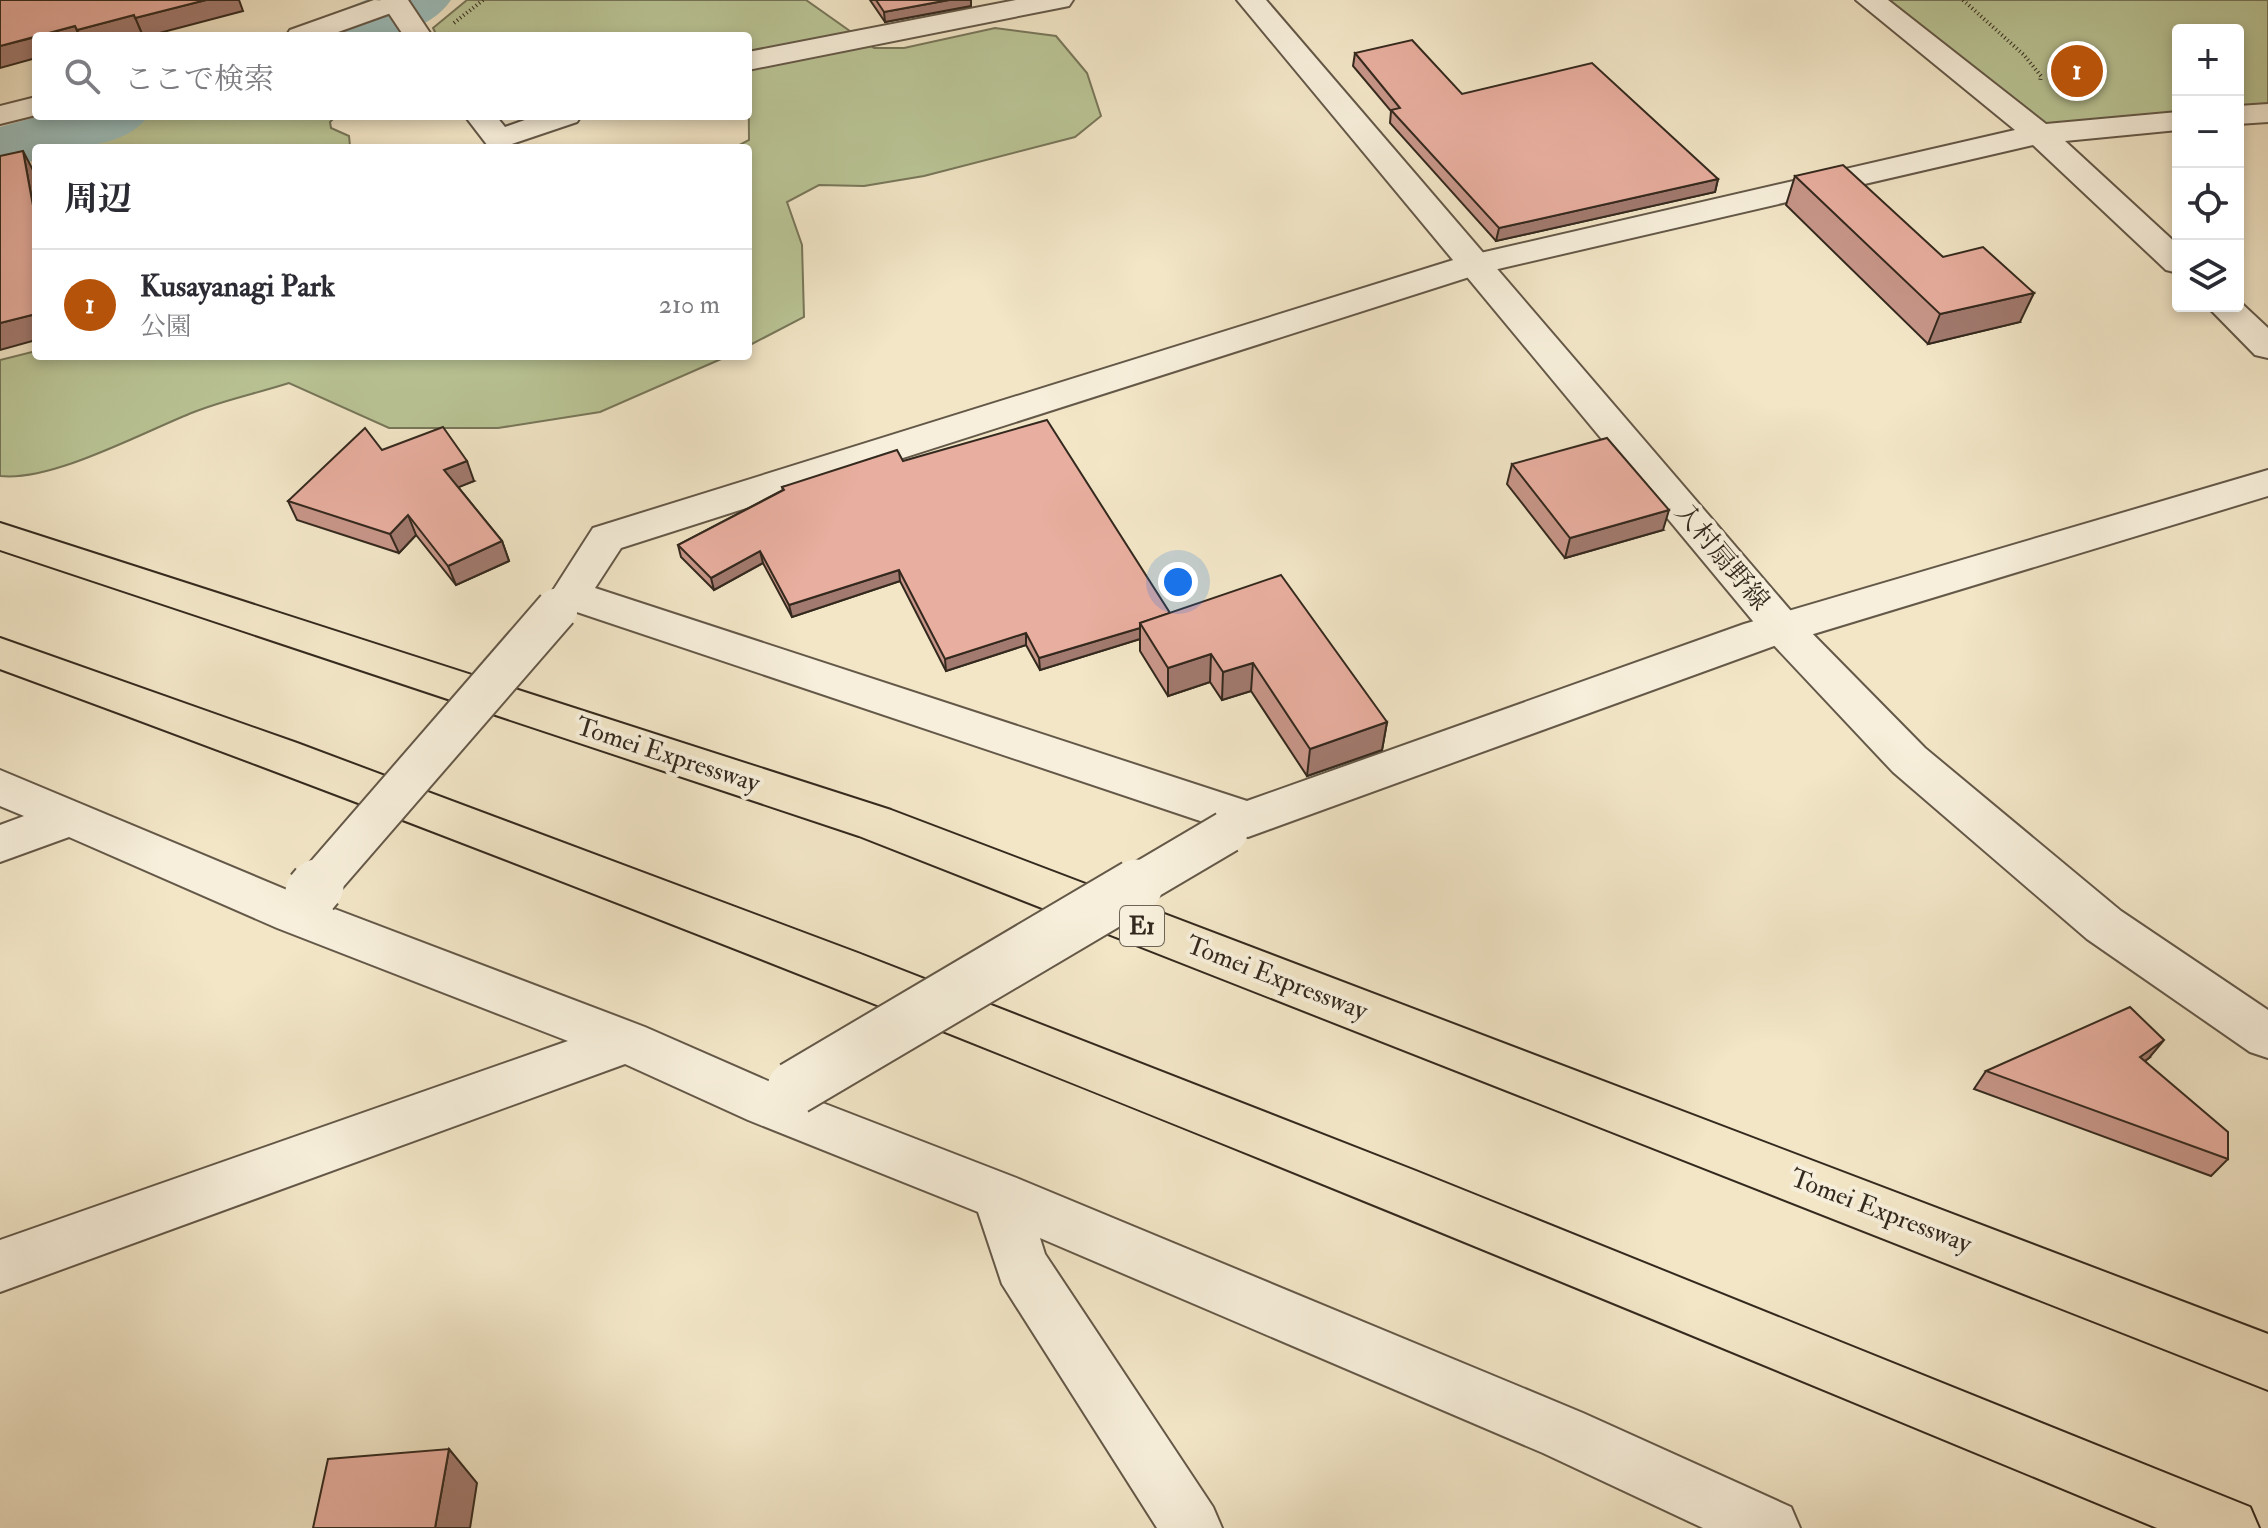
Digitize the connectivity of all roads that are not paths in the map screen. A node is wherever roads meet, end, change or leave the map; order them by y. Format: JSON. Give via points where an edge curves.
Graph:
{"nodes":[{"id":1,"x":1059,"y":0,"type":"edge"},
{"id":2,"x":1251,"y":0,"type":"edge"},
{"id":3,"x":1870,"y":0,"type":"edge"},
{"id":4,"x":394,"y":1,"type":"edge"},
{"id":5,"x":311,"y":32,"type":"edge"},
{"id":6,"x":415,"y":32,"type":"edge"},
{"id":7,"x":752,"y":60,"type":"edge"},
{"id":8,"x":32,"y":107,"type":"edge"},
{"id":9,"x":2268,"y":113,"type":"edge"},
{"id":10,"x":0,"y":115,"type":"edge"},
{"id":11,"x":2244,"y":115,"type":"edge"},
{"id":12,"x":483,"y":120,"type":"edge"},
{"id":13,"x":554,"y":120,"type":"edge"},
{"id":14,"x":2172,"y":122,"type":"edge"},
{"id":15,"x":2039,"y":134,"type":"junction"},
{"id":16,"x":2172,"y":257,"type":"edge"},
{"id":17,"x":1475,"y":264,"type":"junction"},
{"id":18,"x":2230,"y":312,"type":"edge"},
{"id":19,"x":2268,"y":347,"type":"edge"},
{"id":20,"x":2268,"y":483,"type":"edge"},
{"id":21,"x":0,"y":536,"type":"edge"},
{"id":22,"x":564,"y":602,"type":"junction"},
{"id":23,"x":1782,"y":628,"type":"junction"},
{"id":24,"x":0,"y":653,"type":"edge"},
{"id":25,"x":0,"y":787,"type":"edge"},
{"id":26,"x":72,"y":817,"type":"junction"},
{"id":27,"x":1237,"y":826,"type":"junction"},
{"id":28,"x":0,"y":844,"type":"edge"},
{"id":29,"x":303,"y":903,"type":"junction"},
{"id":30,"x":2268,"y":1037,"type":"edge"},
{"id":31,"x":627,"y":1042,"type":"junction"},
{"id":32,"x":780,"y":1096,"type":"junction"},
{"id":33,"x":1000,"y":1196,"type":"junction"},
{"id":34,"x":0,"y":1266,"type":"edge"},
{"id":35,"x":2268,"y":1362,"type":"edge"},
{"id":36,"x":1192,"y":1528,"type":"edge"},
{"id":37,"x":1770,"y":1528,"type":"edge"},
{"id":38,"x":2229,"y":1528,"type":"edge"}],
"edges":[{"from":1,"to":7,"type":"street"},
{"from":2,"to":17,"type":"street","name":"入村扇野線"},
{"from":3,"to":15,"type":"street"},
{"from":4,"to":5,"type":"street"},
{"from":4,"to":6,"type":"street"},
{"from":8,"to":10,"type":"street"},
{"from":9,"to":11,"type":"street"},
{"from":12,"to":13,"type":"street","via":[[499,139]]},
{"from":14,"to":15,"type":"street"},
{"from":15,"to":16,"type":"street"},
{"from":15,"to":17,"type":"street"},
{"from":17,"to":22,"type":"street","via":[[607,538]]},
{"from":17,"to":23,"type":"street","name":"入村扇野線"},
{"from":18,"to":19,"type":"street"},
{"from":20,"to":23,"type":"street"},
{"from":21,"to":35,"type":"highway","name":"Tomei Expressway","number":"E1","via":[[875,823]]},
{"from":22,"to":27,"type":"street"},
{"from":22,"to":29,"type":"street","bridge":true},
{"from":23,"to":27,"type":"street"},
{"from":23,"to":30,"type":"street","name":"入村扇野線","via":[[1909,760],[2104,925]]},
{"from":24,"to":38,"type":"highway","via":[[821,958]]},
{"from":25,"to":26,"type":"street"},
{"from":26,"to":28,"type":"street"},
{"from":26,"to":29,"type":"street"},
{"from":27,"to":32,"type":"street","bridge":true},
{"from":29,"to":31,"type":"street"},
{"from":31,"to":32,"type":"street"},
{"from":31,"to":34,"type":"street"},
{"from":32,"to":33,"type":"street"},
{"from":33,"to":36,"type":"street","via":[[1021,1266]]},
{"from":33,"to":37,"type":"street","via":[[1563,1433]]}]}
